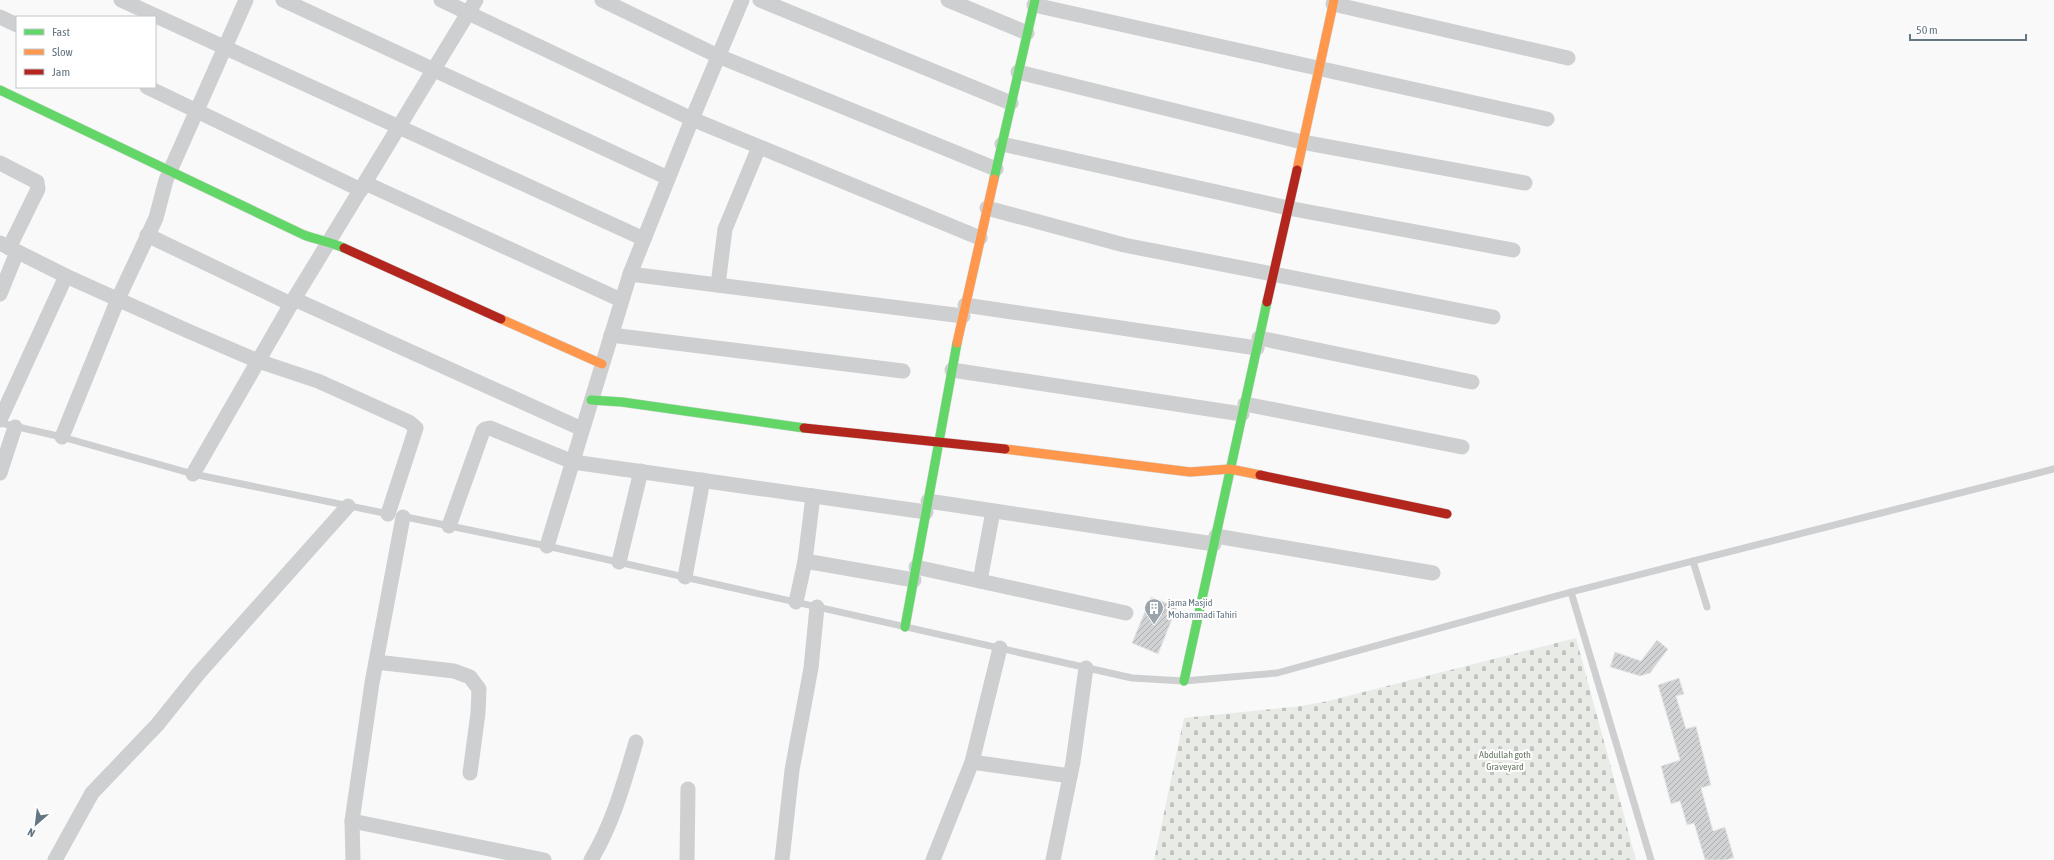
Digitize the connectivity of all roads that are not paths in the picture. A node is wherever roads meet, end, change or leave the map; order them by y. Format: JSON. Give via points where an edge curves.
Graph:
{"nodes":[{"id":1,"x":121,"y":0,"type":"edge"},
{"id":2,"x":246,"y":0,"type":"edge"},
{"id":3,"x":282,"y":0,"type":"edge"},
{"id":4,"x":441,"y":0,"type":"edge"},
{"id":5,"x":602,"y":0,"type":"edge"},
{"id":6,"x":742,"y":0,"type":"edge"},
{"id":7,"x":760,"y":0,"type":"edge"},
{"id":8,"x":948,"y":0,"type":"edge"},
{"id":9,"x":1034,"y":2,"type":"edge"},
{"id":10,"x":1333,"y":2,"type":"edge"},
{"id":11,"x":472,"y":6,"type":"edge"},
{"id":12,"x":155,"y":16,"type":"edge"},
{"id":13,"x":156,"y":16,"type":"edge"},
{"id":14,"x":0,"y":17,"type":"edge"},
{"id":15,"x":16,"y":25,"type":"edge"},
{"id":16,"x":1028,"y":33,"type":"junction"},
{"id":17,"x":225,"y":49,"type":"junction"},
{"id":18,"x":718,"y":56,"type":"junction"},
{"id":19,"x":1568,"y":58,"type":"dead end"},
{"id":20,"x":435,"y":69,"type":"junction"},
{"id":21,"x":1318,"y":69,"type":"junction"},
{"id":22,"x":1018,"y":72,"type":"junction"},
{"id":23,"x":149,"y":88,"type":"edge"},
{"id":24,"x":0,"y":90,"type":"edge"},
{"id":25,"x":1011,"y":103,"type":"junction"},
{"id":26,"x":197,"y":110,"type":"junction"},
{"id":27,"x":692,"y":119,"type":"junction"},
{"id":28,"x":1547,"y":119,"type":"dead end"},
{"id":29,"x":399,"y":128,"type":"junction"},
{"id":30,"x":1302,"y":142,"type":"junction"},
{"id":31,"x":1002,"y":144,"type":"junction"},
{"id":32,"x":759,"y":147,"type":"junction"},
{"id":33,"x":0,"y":163,"type":"edge"},
{"id":34,"x":996,"y":169,"type":"junction"},
{"id":35,"x":169,"y":172,"type":"junction"},
{"id":36,"x":668,"y":178,"type":"junction"},
{"id":37,"x":1525,"y":183,"type":"dead end"},
{"id":38,"x":363,"y":187,"type":"junction"},
{"id":39,"x":987,"y":208,"type":"junction"},
{"id":40,"x":1288,"y":208,"type":"junction"},
{"id":41,"x":147,"y":235,"type":"junction"},
{"id":42,"x":980,"y":238,"type":"junction"},
{"id":43,"x":644,"y":239,"type":"junction"},
{"id":44,"x":328,"y":241,"type":"junction"},
{"id":45,"x":9,"y":247,"type":"edge"},
{"id":46,"x":1513,"y":250,"type":"dead end"},
{"id":47,"x":630,"y":274,"type":"junction"},
{"id":48,"x":1273,"y":274,"type":"junction"},
{"id":49,"x":66,"y":276,"type":"junction"},
{"id":50,"x":718,"y":285,"type":"junction"},
{"id":51,"x":0,"y":294,"type":"edge"},
{"id":52,"x":118,"y":299,"type":"junction"},
{"id":53,"x":621,"y":300,"type":"junction"},
{"id":54,"x":292,"y":302,"type":"junction"},
{"id":55,"x":964,"y":310,"type":"junction"},
{"id":56,"x":1493,"y":317,"type":"dead end"},
{"id":57,"x":611,"y":335,"type":"junction"},
{"id":58,"x":1258,"y":343,"type":"junction"},
{"id":59,"x":258,"y":361,"type":"junction"},
{"id":60,"x":602,"y":364,"type":"junction"},
{"id":61,"x":952,"y":370,"type":"junction"},
{"id":62,"x":903,"y":371,"type":"dead end"},
{"id":63,"x":1472,"y":382,"type":"dead end"},
{"id":64,"x":591,"y":400,"type":"junction"},
{"id":65,"x":1243,"y":409,"type":"junction"},
{"id":66,"x":0,"y":420,"type":"edge"},
{"id":67,"x":0,"y":423,"type":"edge"},
{"id":68,"x":15,"y":426,"type":"junction"},
{"id":69,"x":582,"y":429,"type":"junction"},
{"id":70,"x":62,"y":437,"type":"junction"},
{"id":71,"x":939,"y":442,"type":"junction"},
{"id":72,"x":1462,"y":447,"type":"dead end"},
{"id":73,"x":572,"y":462,"type":"junction"},
{"id":74,"x":1230,"y":469,"type":"junction"},
{"id":75,"x":2054,"y":469,"type":"edge"},
{"id":76,"x":641,"y":471,"type":"junction"},
{"id":77,"x":0,"y":473,"type":"edge"},
{"id":78,"x":193,"y":474,"type":"junction"},
{"id":79,"x":703,"y":480,"type":"junction"},
{"id":80,"x":813,"y":496,"type":"junction"},
{"id":81,"x":348,"y":506,"type":"junction"},
{"id":82,"x":927,"y":506,"type":"junction"},
{"id":83,"x":993,"y":511,"type":"junction"},
{"id":84,"x":388,"y":514,"type":"junction"},
{"id":85,"x":1448,"y":514,"type":"dead end"},
{"id":86,"x":403,"y":517,"type":"junction"},
{"id":87,"x":449,"y":526,"type":"junction"},
{"id":88,"x":1215,"y":540,"type":"junction"},
{"id":89,"x":547,"y":546,"type":"junction"},
{"id":90,"x":804,"y":561,"type":"junction"},
{"id":91,"x":1693,"y":561,"type":"junction"},
{"id":92,"x":619,"y":562,"type":"junction"},
{"id":93,"x":1433,"y":573,"type":"dead end"},
{"id":94,"x":915,"y":574,"type":"junction"},
{"id":95,"x":686,"y":577,"type":"junction"},
{"id":96,"x":980,"y":581,"type":"junction"},
{"id":97,"x":1571,"y":592,"type":"junction"},
{"id":98,"x":796,"y":602,"type":"junction"},
{"id":99,"x":818,"y":607,"type":"junction"},
{"id":100,"x":1706,"y":607,"type":"dead end"},
{"id":101,"x":1126,"y":613,"type":"dead end"},
{"id":102,"x":905,"y":627,"type":"junction"},
{"id":103,"x":1000,"y":648,"type":"junction"},
{"id":104,"x":376,"y":662,"type":"junction"},
{"id":105,"x":1086,"y":668,"type":"junction"},
{"id":106,"x":1184,"y":681,"type":"junction"},
{"id":107,"x":636,"y":742,"type":"dead end"},
{"id":108,"x":972,"y":762,"type":"junction"},
{"id":109,"x":470,"y":774,"type":"dead end"},
{"id":110,"x":1070,"y":776,"type":"junction"},
{"id":111,"x":688,"y":788,"type":"dead end"},
{"id":112,"x":352,"y":821,"type":"junction"},
{"id":113,"x":55,"y":860,"type":"edge"},
{"id":114,"x":352,"y":860,"type":"edge"},
{"id":115,"x":544,"y":860,"type":"edge"},
{"id":116,"x":591,"y":860,"type":"edge"},
{"id":117,"x":687,"y":860,"type":"edge"},
{"id":118,"x":782,"y":860,"type":"edge"},
{"id":119,"x":933,"y":860,"type":"edge"},
{"id":120,"x":1053,"y":860,"type":"edge"},
{"id":121,"x":1651,"y":860,"type":"edge"}],
"edges":[{"from":1,"to":12,"type":"street"},
{"from":2,"to":17,"type":"street"},
{"from":3,"to":20,"type":"street"},
{"from":4,"to":11,"type":"street"},
{"from":5,"to":18,"type":"street"},
{"from":6,"to":18,"type":"street"},
{"from":7,"to":25,"type":"street"},
{"from":8,"to":16,"type":"street"},
{"from":9,"to":16,"type":"street"},
{"from":9,"to":21,"type":"street"},
{"from":10,"to":19,"type":"street"},
{"from":10,"to":21,"type":"street"},
{"from":11,"to":20,"type":"street"},
{"from":11,"to":27,"type":"street"},
{"from":13,"to":17,"type":"street"},
{"from":14,"to":15,"type":"street"},
{"from":16,"to":22,"type":"street"},
{"from":17,"to":26,"type":"street"},
{"from":17,"to":29,"type":"street"},
{"from":18,"to":27,"type":"street"},
{"from":18,"to":34,"type":"street"},
{"from":20,"to":29,"type":"street"},
{"from":20,"to":36,"type":"street"},
{"from":21,"to":28,"type":"street"},
{"from":21,"to":30,"type":"street"},
{"from":22,"to":25,"type":"street"},
{"from":22,"to":30,"type":"street"},
{"from":23,"to":26,"type":"street"},
{"from":24,"to":35,"type":"street"},
{"from":25,"to":31,"type":"street"},
{"from":26,"to":35,"type":"street"},
{"from":26,"to":38,"type":"street"},
{"from":27,"to":32,"type":"street"},
{"from":27,"to":36,"type":"street"},
{"from":29,"to":38,"type":"street"},
{"from":29,"to":43,"type":"street"},
{"from":30,"to":37,"type":"street"},
{"from":30,"to":40,"type":"street"},
{"from":31,"to":34,"type":"street"},
{"from":31,"to":40,"type":"street"},
{"from":32,"to":42,"type":"street"},
{"from":32,"to":50,"type":"street","via":[[725,229]]},
{"from":33,"to":45,"type":"street","via":[[38,185]]},
{"from":34,"to":39,"type":"street"},
{"from":35,"to":41,"type":"street","via":[[156,218]]},
{"from":35,"to":44,"type":"street","via":[[304,235]]},
{"from":36,"to":43,"type":"street"},
{"from":38,"to":44,"type":"street"},
{"from":38,"to":53,"type":"street"},
{"from":39,"to":42,"type":"street"},
{"from":39,"to":48,"type":"street","via":[[1124,244]]},
{"from":40,"to":46,"type":"street"},
{"from":40,"to":48,"type":"street"},
{"from":41,"to":52,"type":"street"},
{"from":41,"to":54,"type":"street"},
{"from":42,"to":55,"type":"street"},
{"from":43,"to":47,"type":"street"},
{"from":44,"to":54,"type":"street"},
{"from":44,"to":60,"type":"street"},
{"from":45,"to":49,"type":"street"},
{"from":45,"to":51,"type":"street"},
{"from":47,"to":50,"type":"street"},
{"from":47,"to":53,"type":"street"},
{"from":48,"to":56,"type":"street"},
{"from":48,"to":58,"type":"street"},
{"from":49,"to":52,"type":"street"},
{"from":49,"to":66,"type":"street"},
{"from":50,"to":55,"type":"street"},
{"from":52,"to":59,"type":"street"},
{"from":52,"to":70,"type":"street"},
{"from":53,"to":57,"type":"street"},
{"from":54,"to":59,"type":"street"},
{"from":54,"to":69,"type":"street"},
{"from":55,"to":58,"type":"street"},
{"from":55,"to":61,"type":"street"},
{"from":57,"to":60,"type":"street"},
{"from":57,"to":62,"type":"street"},
{"from":58,"to":63,"type":"street"},
{"from":58,"to":65,"type":"street"},
{"from":59,"to":78,"type":"street"},
{"from":59,"to":84,"type":"street","via":[[318,381],[416,428]]},
{"from":60,"to":64,"type":"street"},
{"from":61,"to":65,"type":"street"},
{"from":61,"to":71,"type":"street"},
{"from":64,"to":69,"type":"street"},
{"from":64,"to":71,"type":"street","via":[[622,402],[782,426]]},
{"from":65,"to":72,"type":"street"},
{"from":65,"to":74,"type":"street"},
{"from":67,"to":68,"type":"lane"},
{"from":68,"to":70,"type":"lane"},
{"from":68,"to":77,"type":"street"},
{"from":69,"to":73,"type":"street"},
{"from":70,"to":78,"type":"lane"},
{"from":71,"to":74,"type":"street","via":[[1030,450],[1190,472]]},
{"from":71,"to":82,"type":"street"},
{"from":73,"to":76,"type":"street"},
{"from":73,"to":87,"type":"street","via":[[490,428],[485,429]]},
{"from":73,"to":89,"type":"street"},
{"from":74,"to":85,"type":"street"},
{"from":74,"to":88,"type":"street"},
{"from":75,"to":91,"type":"lane"},
{"from":76,"to":79,"type":"street"},
{"from":76,"to":92,"type":"street"},
{"from":78,"to":81,"type":"lane"},
{"from":79,"to":80,"type":"street"},
{"from":79,"to":95,"type":"street"},
{"from":80,"to":82,"type":"street"},
{"from":80,"to":90,"type":"street"},
{"from":81,"to":84,"type":"lane"},
{"from":81,"to":113,"type":"street","via":[[198,674],[157,725],[92,793]]},
{"from":82,"to":83,"type":"street"},
{"from":82,"to":94,"type":"street"},
{"from":83,"to":88,"type":"street"},
{"from":83,"to":96,"type":"street"},
{"from":84,"to":86,"type":"lane"},
{"from":86,"to":87,"type":"lane"},
{"from":86,"to":104,"type":"street"},
{"from":87,"to":89,"type":"lane"},
{"from":88,"to":93,"type":"street"},
{"from":88,"to":106,"type":"street"},
{"from":89,"to":92,"type":"lane"},
{"from":90,"to":94,"type":"street"},
{"from":90,"to":98,"type":"street"},
{"from":91,"to":97,"type":"lane"},
{"from":91,"to":100,"type":"lane"},
{"from":92,"to":95,"type":"lane"},
{"from":94,"to":96,"type":"street"},
{"from":94,"to":102,"type":"street"},
{"from":95,"to":98,"type":"lane"},
{"from":96,"to":101,"type":"street"},
{"from":97,"to":106,"type":"lane","via":[[1277,673]]},
{"from":97,"to":121,"type":"lane"},
{"from":98,"to":99,"type":"lane"},
{"from":99,"to":102,"type":"lane"},
{"from":99,"to":118,"type":"street","via":[[811,668],[792,770]]},
{"from":102,"to":103,"type":"lane"},
{"from":103,"to":105,"type":"lane"},
{"from":103,"to":108,"type":"street"},
{"from":104,"to":109,"type":"street","via":[[454,671],[470,677],[479,689]]},
{"from":104,"to":112,"type":"street"},
{"from":105,"to":106,"type":"lane","via":[[1132,678]]},
{"from":105,"to":110,"type":"street"},
{"from":107,"to":116,"type":"street","via":[[620,798]]},
{"from":108,"to":110,"type":"street"},
{"from":108,"to":119,"type":"street"},
{"from":110,"to":120,"type":"street"},
{"from":111,"to":117,"type":"street"},
{"from":112,"to":114,"type":"street"},
{"from":112,"to":115,"type":"street"}]}
